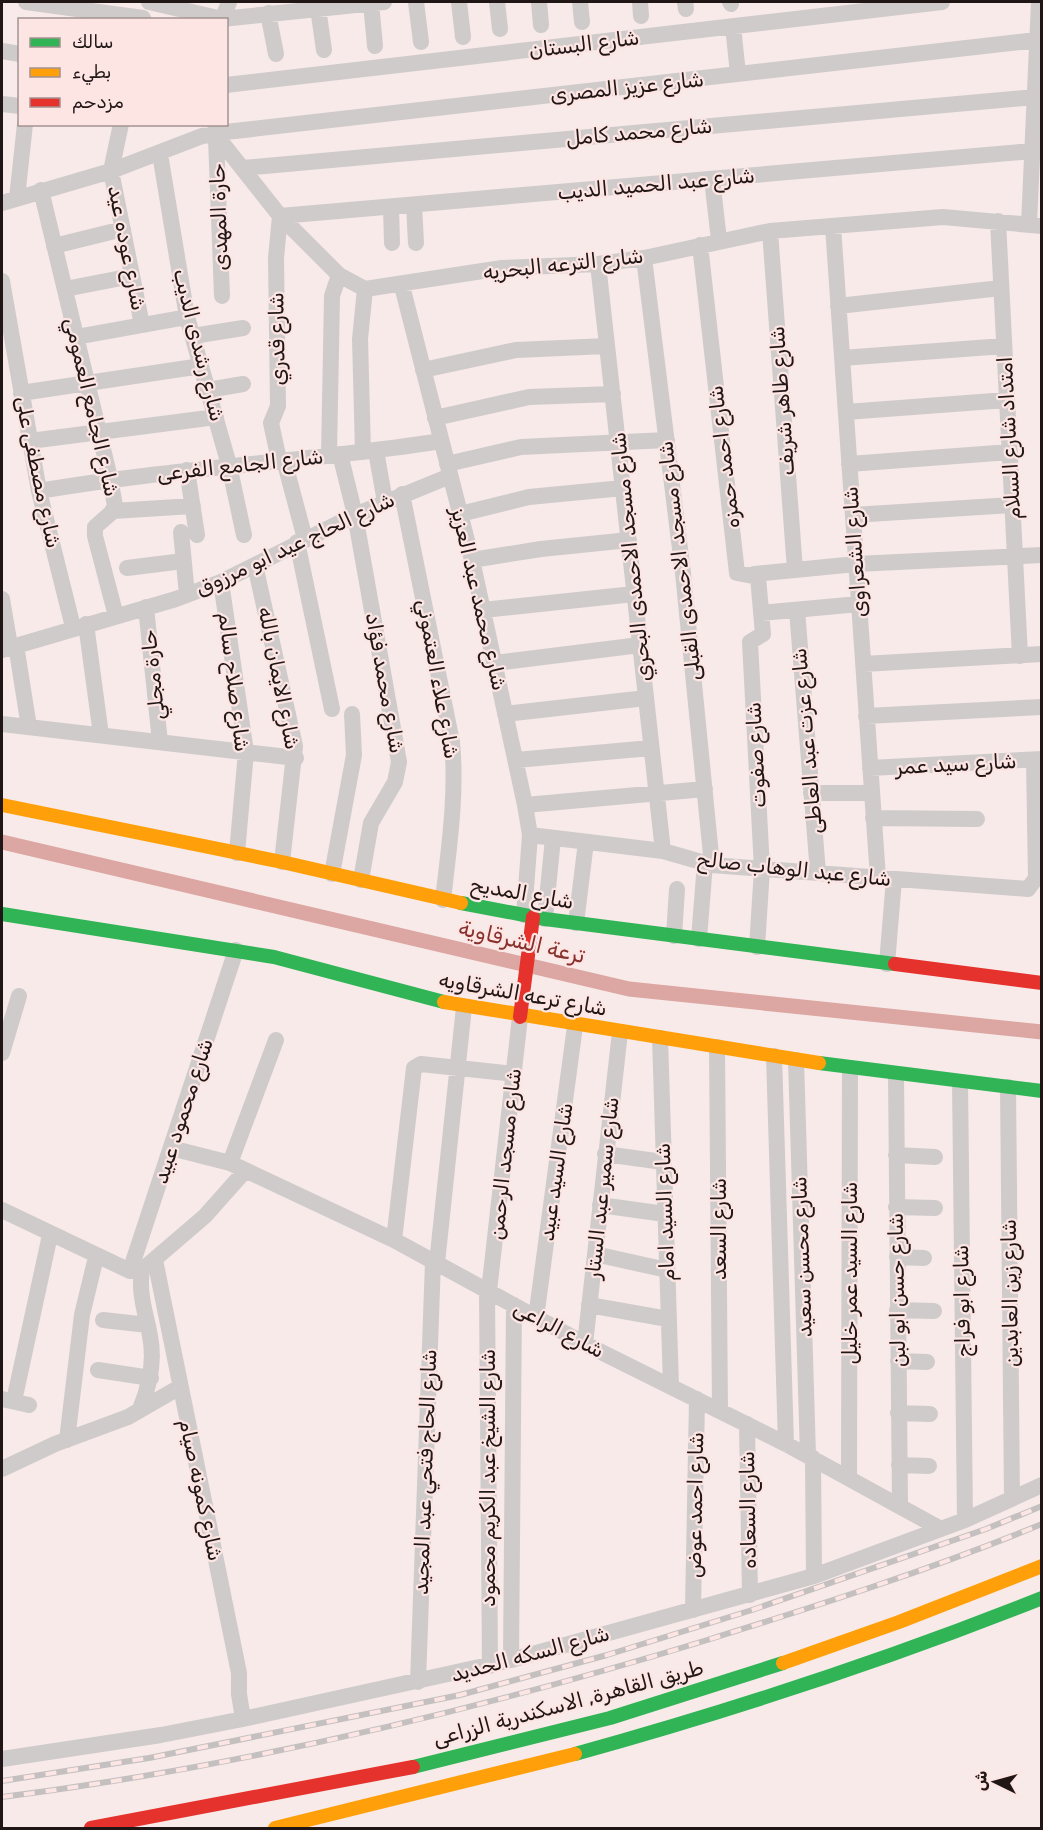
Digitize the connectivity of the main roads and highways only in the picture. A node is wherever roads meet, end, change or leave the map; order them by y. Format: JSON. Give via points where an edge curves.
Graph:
{"nodes":[{"id":1,"x":2,"y":805,"type":"edge"},
{"id":2,"x":2,"y":914,"type":"edge"},
{"id":3,"x":534,"y":917,"type":"junction"},
{"id":4,"x":1041,"y":983,"type":"edge"},
{"id":5,"x":521,"y":1010,"type":"junction"},
{"id":6,"x":1041,"y":1091,"type":"edge"},
{"id":7,"x":1041,"y":1566,"type":"edge"},
{"id":8,"x":1041,"y":1598,"type":"edge"},
{"id":9,"x":91,"y":1828,"type":"edge"},
{"id":10,"x":275,"y":1828,"type":"edge"}],
"edges":[{"from":1,"to":3,"type":"main road","name":"شارع المديح"},
{"from":2,"to":5,"type":"main road","name":"شارع ترعه الشرقاويه","via":[[236,950],[464,1007]]},
{"from":3,"to":4,"type":"main road","name":"شارع المديح"},
{"from":3,"to":5,"type":"main road"},
{"from":5,"to":6,"type":"main road","name":"شارع ترعه الشرقاويه","via":[[575,1026],[850,1068]]},
{"from":7,"to":9,"type":"main road","name":"طريق القاهرة, الاسكندرية الزراعى","via":[[874,1632],[676,1698],[463,1755],[251,1800]]},
{"from":8,"to":10,"type":"main road","via":[[896,1655],[686,1724],[456,1787]]}]}
